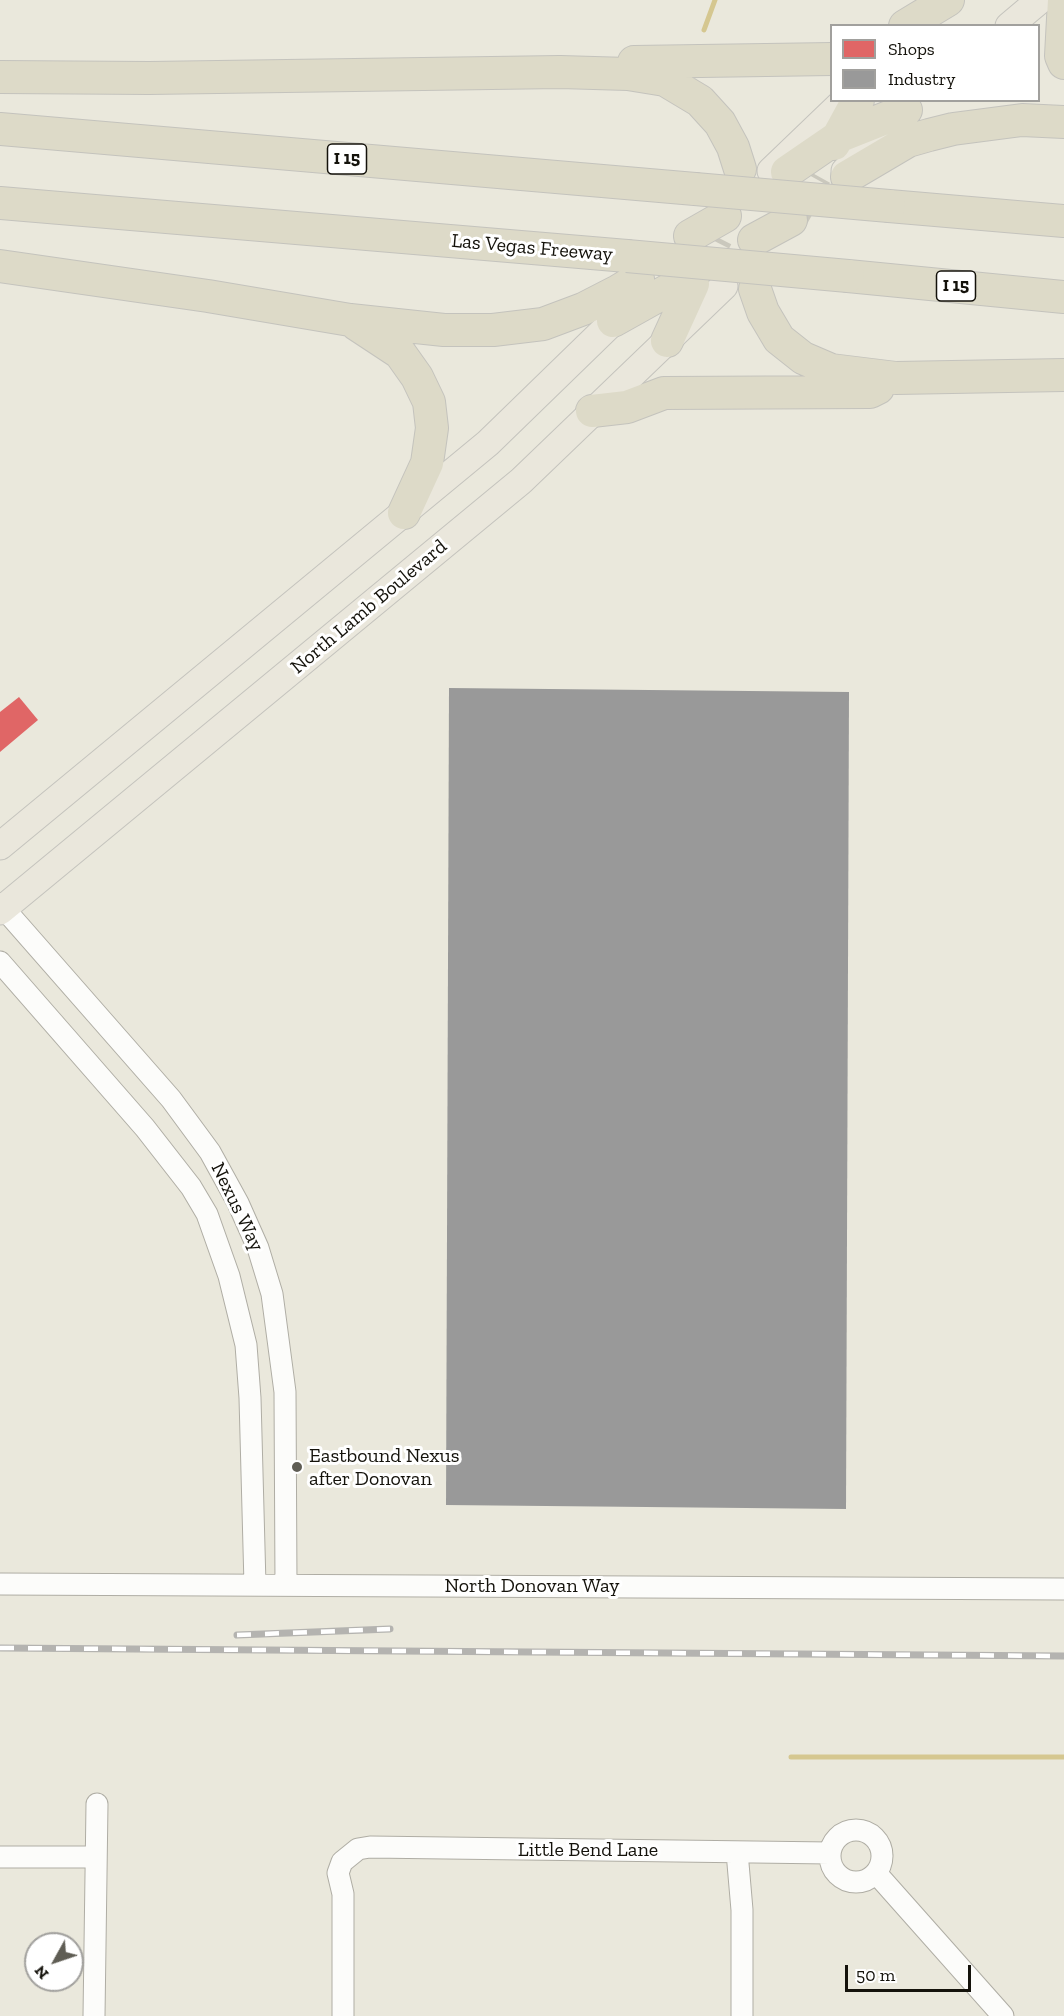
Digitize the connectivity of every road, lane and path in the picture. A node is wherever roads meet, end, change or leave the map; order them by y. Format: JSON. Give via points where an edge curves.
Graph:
{"nodes":[{"id":1,"x":948,"y":0,"type":"edge"},
{"id":2,"x":959,"y":0,"type":"edge"},
{"id":3,"x":1040,"y":0,"type":"edge"},
{"id":4,"x":1064,"y":0,"type":"edge"},
{"id":5,"x":908,"y":24,"type":"edge"},
{"id":6,"x":931,"y":24,"type":"edge"},
{"id":7,"x":1011,"y":24,"type":"edge"},
{"id":8,"x":830,"y":59,"type":"edge"},
{"id":9,"x":1064,"y":63,"type":"edge"},
{"id":10,"x":560,"y":72,"type":"junction"},
{"id":11,"x":0,"y":77,"type":"edge"},
{"id":12,"x":844,"y":102,"type":"edge"},
{"id":13,"x":857,"y":102,"type":"edge"},
{"id":14,"x":911,"y":105,"type":"edge"},
{"id":15,"x":1064,"y":122,"type":"edge"},
{"id":16,"x":0,"y":129,"type":"edge"},
{"id":17,"x":838,"y":137,"type":"junction"},
{"id":18,"x":740,"y":169,"type":"dead end"},
{"id":19,"x":812,"y":174,"type":"junction"},
{"id":20,"x":0,"y":203,"type":"edge"},
{"id":21,"x":1064,"y":221,"type":"edge"},
{"id":22,"x":0,"y":266,"type":"edge"},
{"id":23,"x":659,"y":276,"type":"junction"},
{"id":24,"x":724,"y":286,"type":"tunnel mouth"},
{"id":25,"x":755,"y":289,"type":"dead end"},
{"id":26,"x":1064,"y":297,"type":"edge"},
{"id":27,"x":350,"y":320,"type":"junction"},
{"id":28,"x":613,"y":321,"type":"joint"},
{"id":29,"x":666,"y":341,"type":"junction"},
{"id":30,"x":1064,"y":375,"type":"edge"},
{"id":31,"x":896,"y":378,"type":"junction"},
{"id":32,"x":592,"y":411,"type":"junction"},
{"id":33,"x":404,"y":513,"type":"junction"},
{"id":34,"x":0,"y":846,"type":"edge"},
{"id":35,"x":1,"y":908,"type":"edge"},
{"id":36,"x":0,"y":962,"type":"edge"},
{"id":37,"x":0,"y":1584,"type":"edge"},
{"id":38,"x":255,"y":1585,"type":"junction"},
{"id":39,"x":286,"y":1585,"type":"junction"},
{"id":40,"x":1064,"y":1589,"type":"edge"},
{"id":41,"x":97,"y":1804,"type":"dead end"},
{"id":42,"x":737,"y":1852,"type":"junction"},
{"id":43,"x":830,"y":1853,"type":"junction"},
{"id":44,"x":0,"y":1857,"type":"edge"},
{"id":45,"x":96,"y":1857,"type":"junction"},
{"id":46,"x":876,"y":1873,"type":"junction"},
{"id":47,"x":94,"y":2016,"type":"edge"},
{"id":48,"x":343,"y":2016,"type":"edge"},
{"id":49,"x":742,"y":2016,"type":"edge"},
{"id":50,"x":1003,"y":2016,"type":"edge"}],
"edges":[{"from":1,"to":5,"type":"highway"},
{"from":2,"to":6,"type":"main road"},
{"from":3,"to":7,"type":"main road"},
{"from":4,"to":9,"type":"highway"},
{"from":8,"to":10,"type":"highway","via":[[631,63]]},
{"from":10,"to":11,"type":"highway"},
{"from":10,"to":18,"type":"highway","via":[[628,74],[665,80],[700,101],[720,123]]},
{"from":12,"to":19,"type":"main road"},
{"from":13,"to":17,"type":"highway"},
{"from":14,"to":17,"type":"highway"},
{"from":14,"to":19,"type":"main road"},
{"from":15,"to":19,"type":"highway","via":[[1022,120],[953,129]]},
{"from":16,"to":21,"type":"highway","number":"I 15","bridge":true},
{"from":17,"to":19,"type":"highway"},
{"from":20,"to":23,"type":"highway","name":"Las Vegas Freeway","number":"I 15"},
{"from":22,"to":27,"type":"highway"},
{"from":23,"to":26,"type":"highway","name":"Las Vegas Freeway","number":"I 15","bridge":true,"via":[[848,276]]},
{"from":23,"to":27,"type":"highway","via":[[543,324],[444,330]]},
{"from":23,"to":28,"type":"highway"},
{"from":23,"to":29,"type":"highway"},
{"from":24,"to":29,"type":"main road","name":"North Lamb Boulevard"},
{"from":25,"to":31,"type":"highway","via":[[779,339],[803,358],[831,369]]},
{"from":27,"to":33,"type":"highway","via":[[400,353],[429,402],[432,428],[427,463]]},
{"from":28,"to":33,"type":"main road","via":[[488,444]]},
{"from":29,"to":32,"type":"main road","name":"North Lamb Boulevard"},
{"from":30,"to":31,"type":"highway"},
{"from":31,"to":32,"type":"highway","via":[[870,392],[664,393],[627,406]]},
{"from":32,"to":35,"type":"main road","name":"North Lamb Boulevard","via":[[521,481]]},
{"from":33,"to":34,"type":"main road"},
{"from":35,"to":39,"type":"street","name":"Nexus Way","via":[[178,1108],[210,1152],[258,1248],[272,1294],[285,1392]]},
{"from":36,"to":38,"type":"street","name":"Nexus Way","via":[[145,1128],[207,1214],[229,1276],[246,1345]]},
{"from":37,"to":38,"type":"street","name":"North Donovan Way"},
{"from":38,"to":39,"type":"street","name":"North Donovan Way"},
{"from":39,"to":40,"type":"street","name":"North Donovan Way"},
{"from":41,"to":45,"type":"street"},
{"from":42,"to":43,"type":"street","name":"Little Bend Lane"},
{"from":42,"to":48,"type":"street","name":"Little Bend Lane","via":[[358,1849],[342,1862],[339,1873],[344,1894]]},
{"from":42,"to":49,"type":"street","via":[[742,1910]]},
{"from":43,"to":46,"type":"street","via":[[833,1869],[846,1880],[862,1882]]},
{"from":43,"to":46,"type":"street","via":[[832,1845],[845,1833],[862,1831],[881,1848]]},
{"from":44,"to":45,"type":"street"},
{"from":45,"to":47,"type":"street"},
{"from":46,"to":50,"type":"street"}]}
